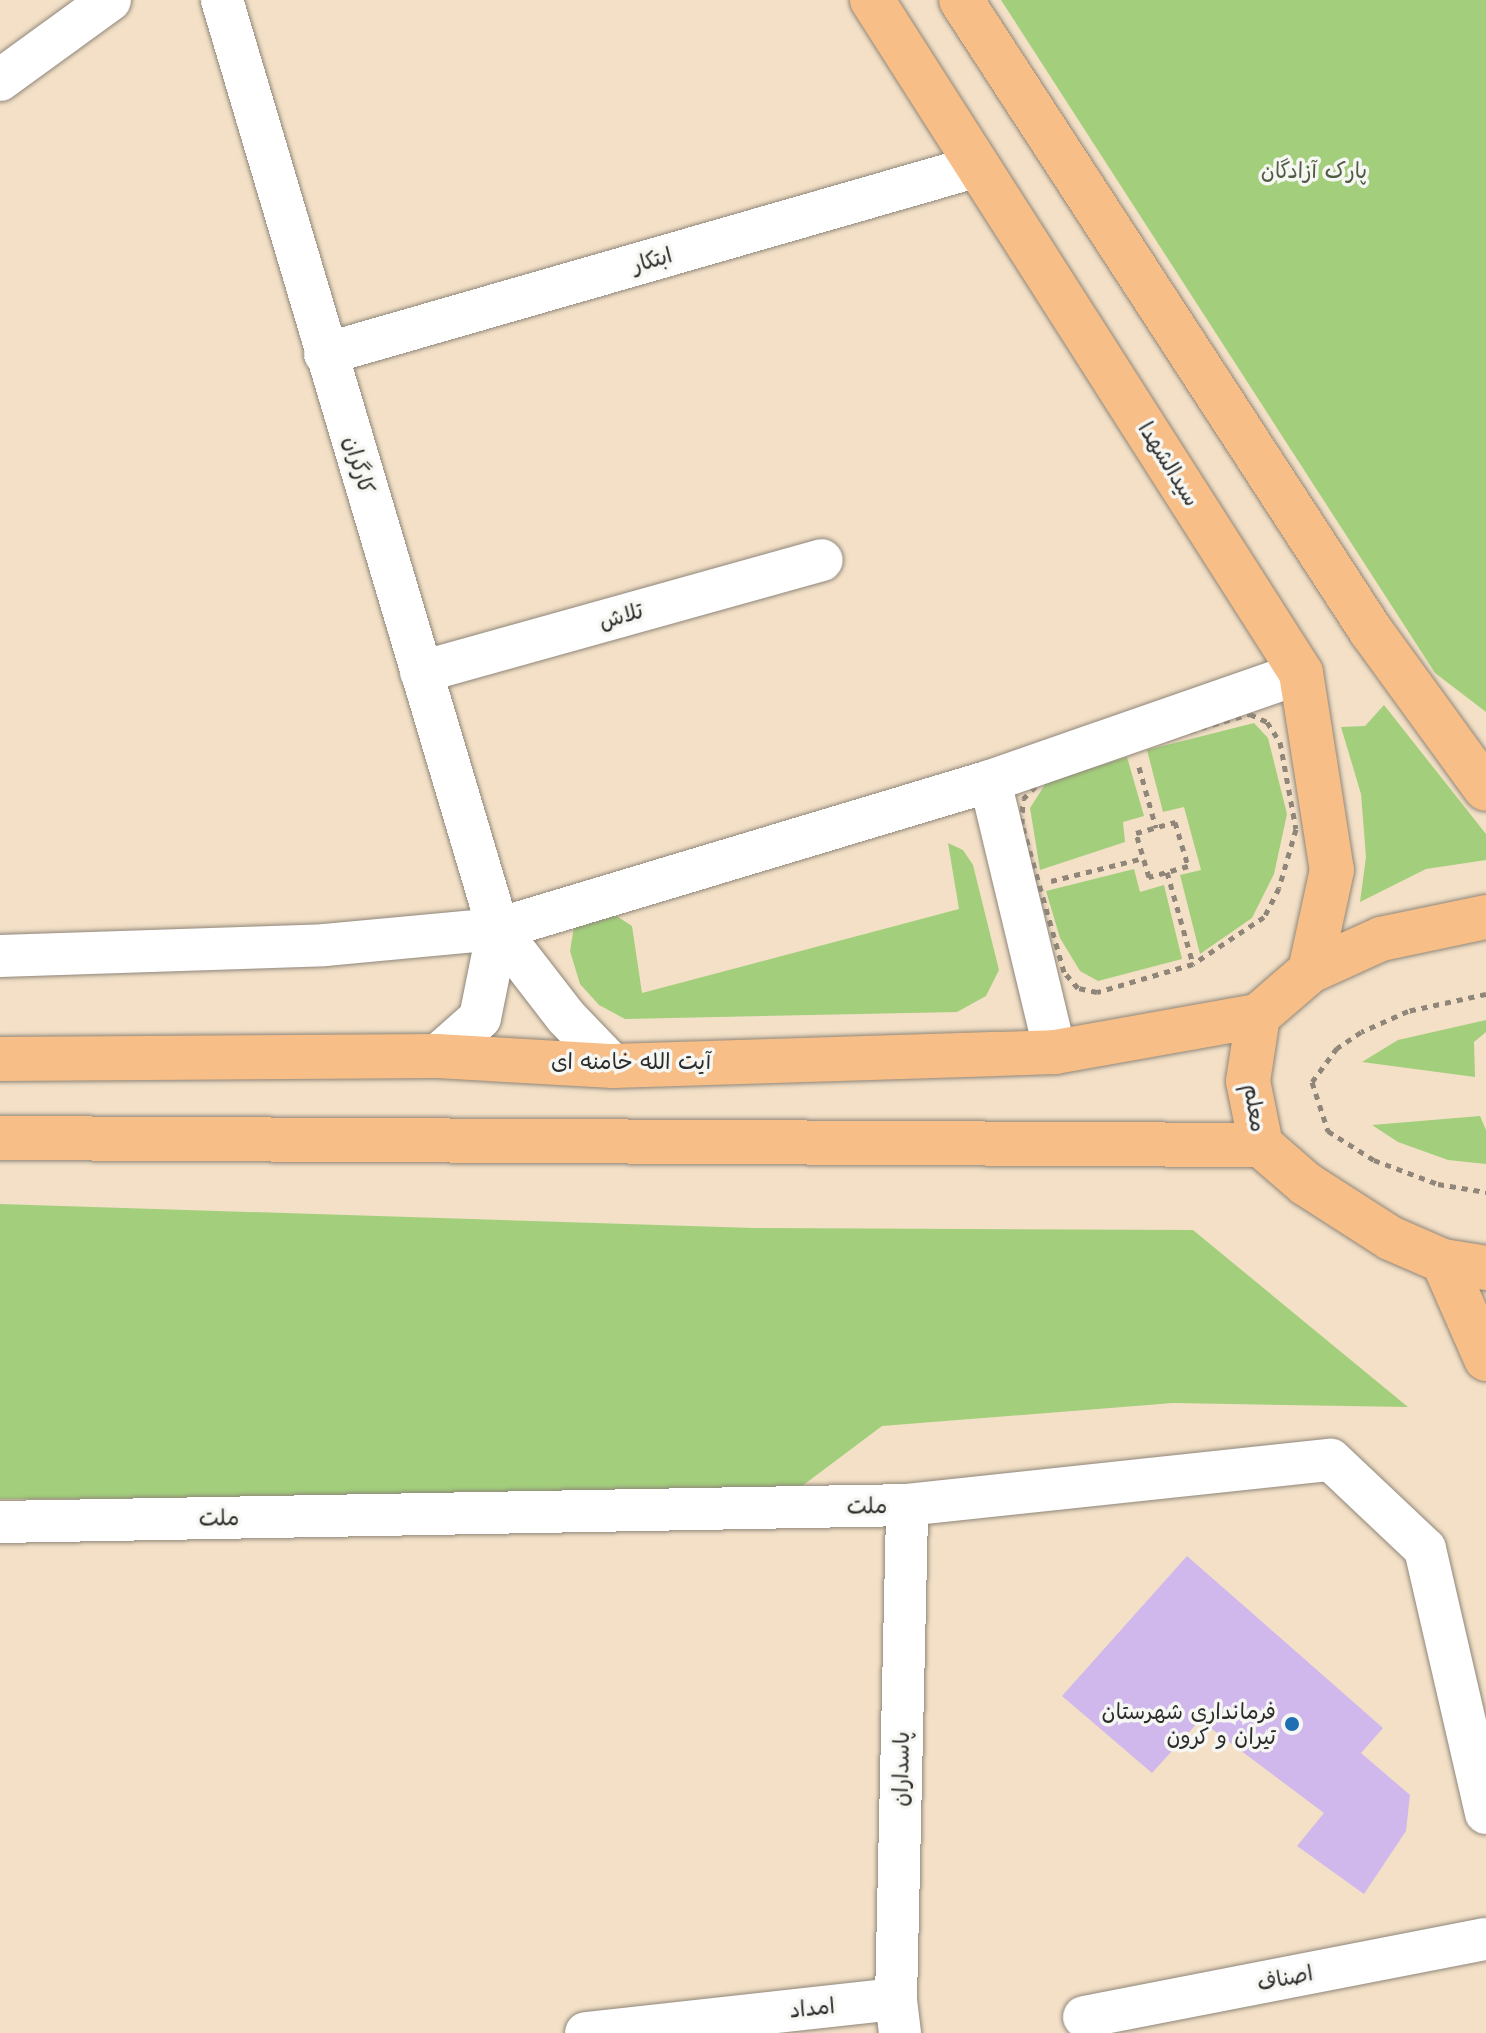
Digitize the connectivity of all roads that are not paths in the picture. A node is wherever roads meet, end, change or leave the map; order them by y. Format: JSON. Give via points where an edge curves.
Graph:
{"nodes":[{"id":1,"x":110,"y":0,"type":"edge"},
{"id":2,"x":222,"y":0,"type":"edge"},
{"id":3,"x":872,"y":0,"type":"edge"},
{"id":4,"x":961,"y":0,"type":"edge"},
{"id":5,"x":0,"y":80,"type":"edge"},
{"id":6,"x":978,"y":166,"type":"junction"},
{"id":7,"x":325,"y":354,"type":"junction"},
{"id":8,"x":822,"y":560,"type":"dead end"},
{"id":9,"x":421,"y":672,"type":"junction"},
{"id":10,"x":1301,"y":673,"type":"junction"},
{"id":11,"x":990,"y":781,"type":"junction"},
{"id":12,"x":1486,"y":789,"type":"edge"},
{"id":13,"x":1486,"y":917,"type":"edge"},
{"id":14,"x":498,"y":929,"type":"junction"},
{"id":15,"x":0,"y":956,"type":"edge"},
{"id":16,"x":1310,"y":971,"type":"junction"},
{"id":17,"x":1258,"y":1016,"type":"junction"},
{"id":18,"x":1055,"y":1052,"type":"junction"},
{"id":19,"x":437,"y":1056,"type":"junction"},
{"id":20,"x":0,"y":1059,"type":"edge"},
{"id":21,"x":613,"y":1066,"type":"junction"},
{"id":22,"x":0,"y":1138,"type":"edge"},
{"id":23,"x":1261,"y":1145,"type":"junction"},
{"id":24,"x":1443,"y":1261,"type":"junction"},
{"id":25,"x":1486,"y":1268,"type":"edge"},
{"id":26,"x":1486,"y":1359,"type":"edge"},
{"id":27,"x":907,"y":1505,"type":"junction"},
{"id":28,"x":0,"y":1522,"type":"edge"},
{"id":29,"x":1486,"y":1813,"type":"edge"},
{"id":30,"x":1486,"y":1939,"type":"edge"},
{"id":31,"x":898,"y":2016,"type":"edge"},
{"id":32,"x":1084,"y":2017,"type":"dead end"},
{"id":33,"x":586,"y":2033,"type":"edge"}],
"edges":[{"from":1,"to":5,"type":"street"},
{"from":2,"to":7,"type":"street","name":"کارگران"},
{"from":3,"to":6,"type":"main road","name":"سیدالشهدا"},
{"from":4,"to":12,"type":"main road","via":[[1371,631]]},
{"from":6,"to":7,"type":"street","name":"ابتکار"},
{"from":6,"to":10,"type":"main road","name":"سیدالشهدا"},
{"from":7,"to":9,"type":"street","name":"کارگران"},
{"from":8,"to":9,"type":"street","name":"تلاش"},
{"from":9,"to":14,"type":"street","name":"کارگران"},
{"from":10,"to":11,"type":"street","via":[[1132,739]]},
{"from":10,"to":16,"type":"main road","name":"سیدالشهدا","via":[[1332,870]]},
{"from":11,"to":14,"type":"street"},
{"from":11,"to":18,"type":"street"},
{"from":13,"to":16,"type":"main road","via":[[1381,939]]},
{"from":14,"to":15,"type":"street","via":[[325,945]]},
{"from":14,"to":19,"type":"street","via":[[480,1018]]},
{"from":14,"to":21,"type":"street","via":[[566,1017]]},
{"from":16,"to":17,"type":"main road"},
{"from":17,"to":18,"type":"main road","name":"آیت الله خامنه ای"},
{"from":17,"to":23,"type":"main road","name":"معلم","via":[[1248,1081]]},
{"from":18,"to":21,"type":"main road","name":"آیت الله خامنه ای"},
{"from":19,"to":20,"type":"main road","name":"آیت الله خامنه ای"},
{"from":19,"to":21,"type":"main road","name":"آیت الله خامنه ای"},
{"from":22,"to":23,"type":"main road"},
{"from":23,"to":24,"type":"main road","name":"معلم","via":[[1306,1184],[1390,1238]]},
{"from":24,"to":25,"type":"main road","name":"معلم"},
{"from":24,"to":26,"type":"main road"},
{"from":27,"to":28,"type":"street","name":"ملت"},
{"from":27,"to":29,"type":"street","name":"ملت","via":[[1331,1460],[1425,1549]]},
{"from":27,"to":31,"type":"street","name":"پاسداران"},
{"from":30,"to":32,"type":"street","name":"اصناف"},
{"from":31,"to":33,"type":"street","name":"امداد"}]}
